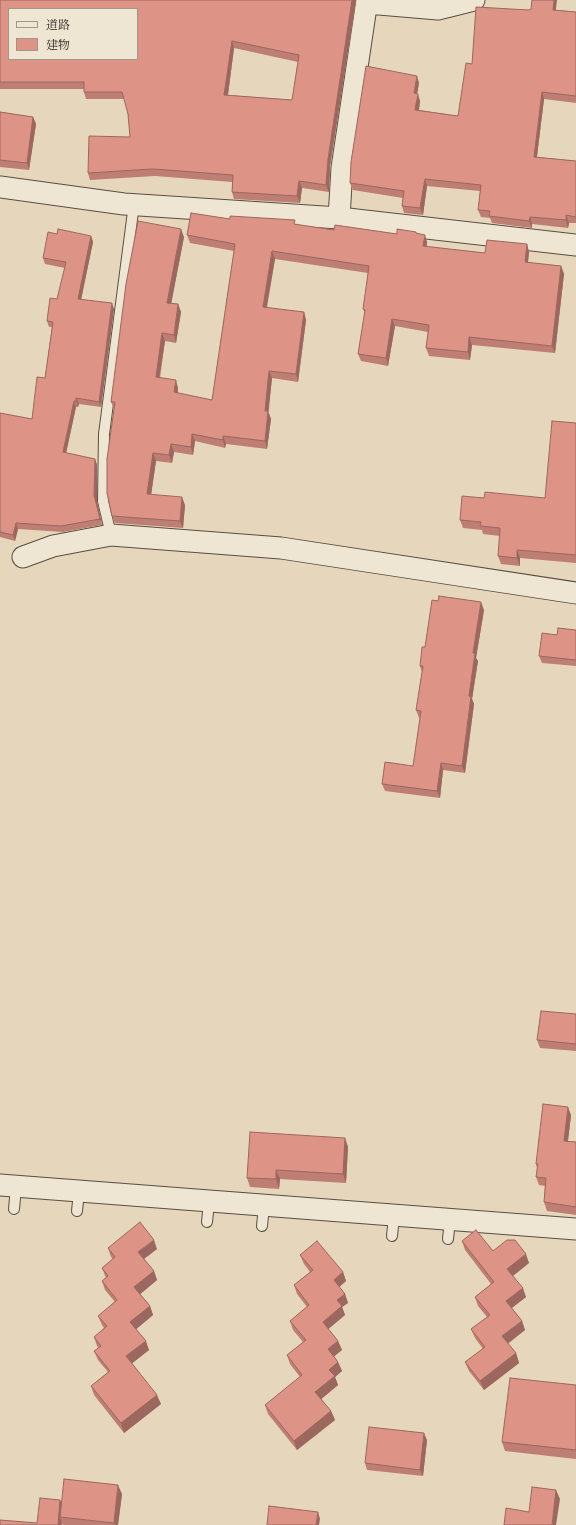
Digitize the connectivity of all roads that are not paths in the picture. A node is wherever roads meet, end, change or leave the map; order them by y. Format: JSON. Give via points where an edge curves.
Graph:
{"nodes":[{"id":1,"x":474,"y":0,"type":"edge"},
{"id":2,"x":367,"y":2,"type":"edge"},
{"id":3,"x":0,"y":187,"type":"edge"},
{"id":4,"x":134,"y":204,"type":"junction"},
{"id":5,"x":339,"y":218,"type":"junction"},
{"id":6,"x":576,"y":245,"type":"edge"},
{"id":7,"x":111,"y":535,"type":"junction"},
{"id":8,"x":23,"y":557,"type":"dead end"},
{"id":9,"x":576,"y":593,"type":"edge"},
{"id":10,"x":8,"y":1186,"type":"edge"},
{"id":11,"x":209,"y":1202,"type":"junction"},
{"id":12,"x":14,"y":1209,"type":"dead end"},
{"id":13,"x":394,"y":1216,"type":"junction"},
{"id":14,"x":207,"y":1222,"type":"dead end"},
{"id":15,"x":576,"y":1229,"type":"edge"},
{"id":16,"x":392,"y":1236,"type":"dead end"}],
"edges":[{"from":1,"to":2,"type":"street","via":[[438,9]]},
{"from":2,"to":5,"type":"street","via":[[342,168]]},
{"from":3,"to":4,"type":"street"},
{"from":4,"to":5,"type":"street"},
{"from":4,"to":7,"type":"lane","via":[[104,434],[103,501]]},
{"from":5,"to":6,"type":"street"},
{"from":7,"to":8,"type":"street","via":[[53,546]]},
{"from":7,"to":9,"type":"street","via":[[281,548]]},
{"from":10,"to":11,"type":"street","via":[[78,1201]]},
{"from":10,"to":12,"type":"lane"},
{"from":11,"to":13,"type":"street","via":[[263,1216]]},
{"from":11,"to":14,"type":"lane"},
{"from":13,"to":15,"type":"street","via":[[449,1229]]},
{"from":13,"to":16,"type":"lane"}]}
